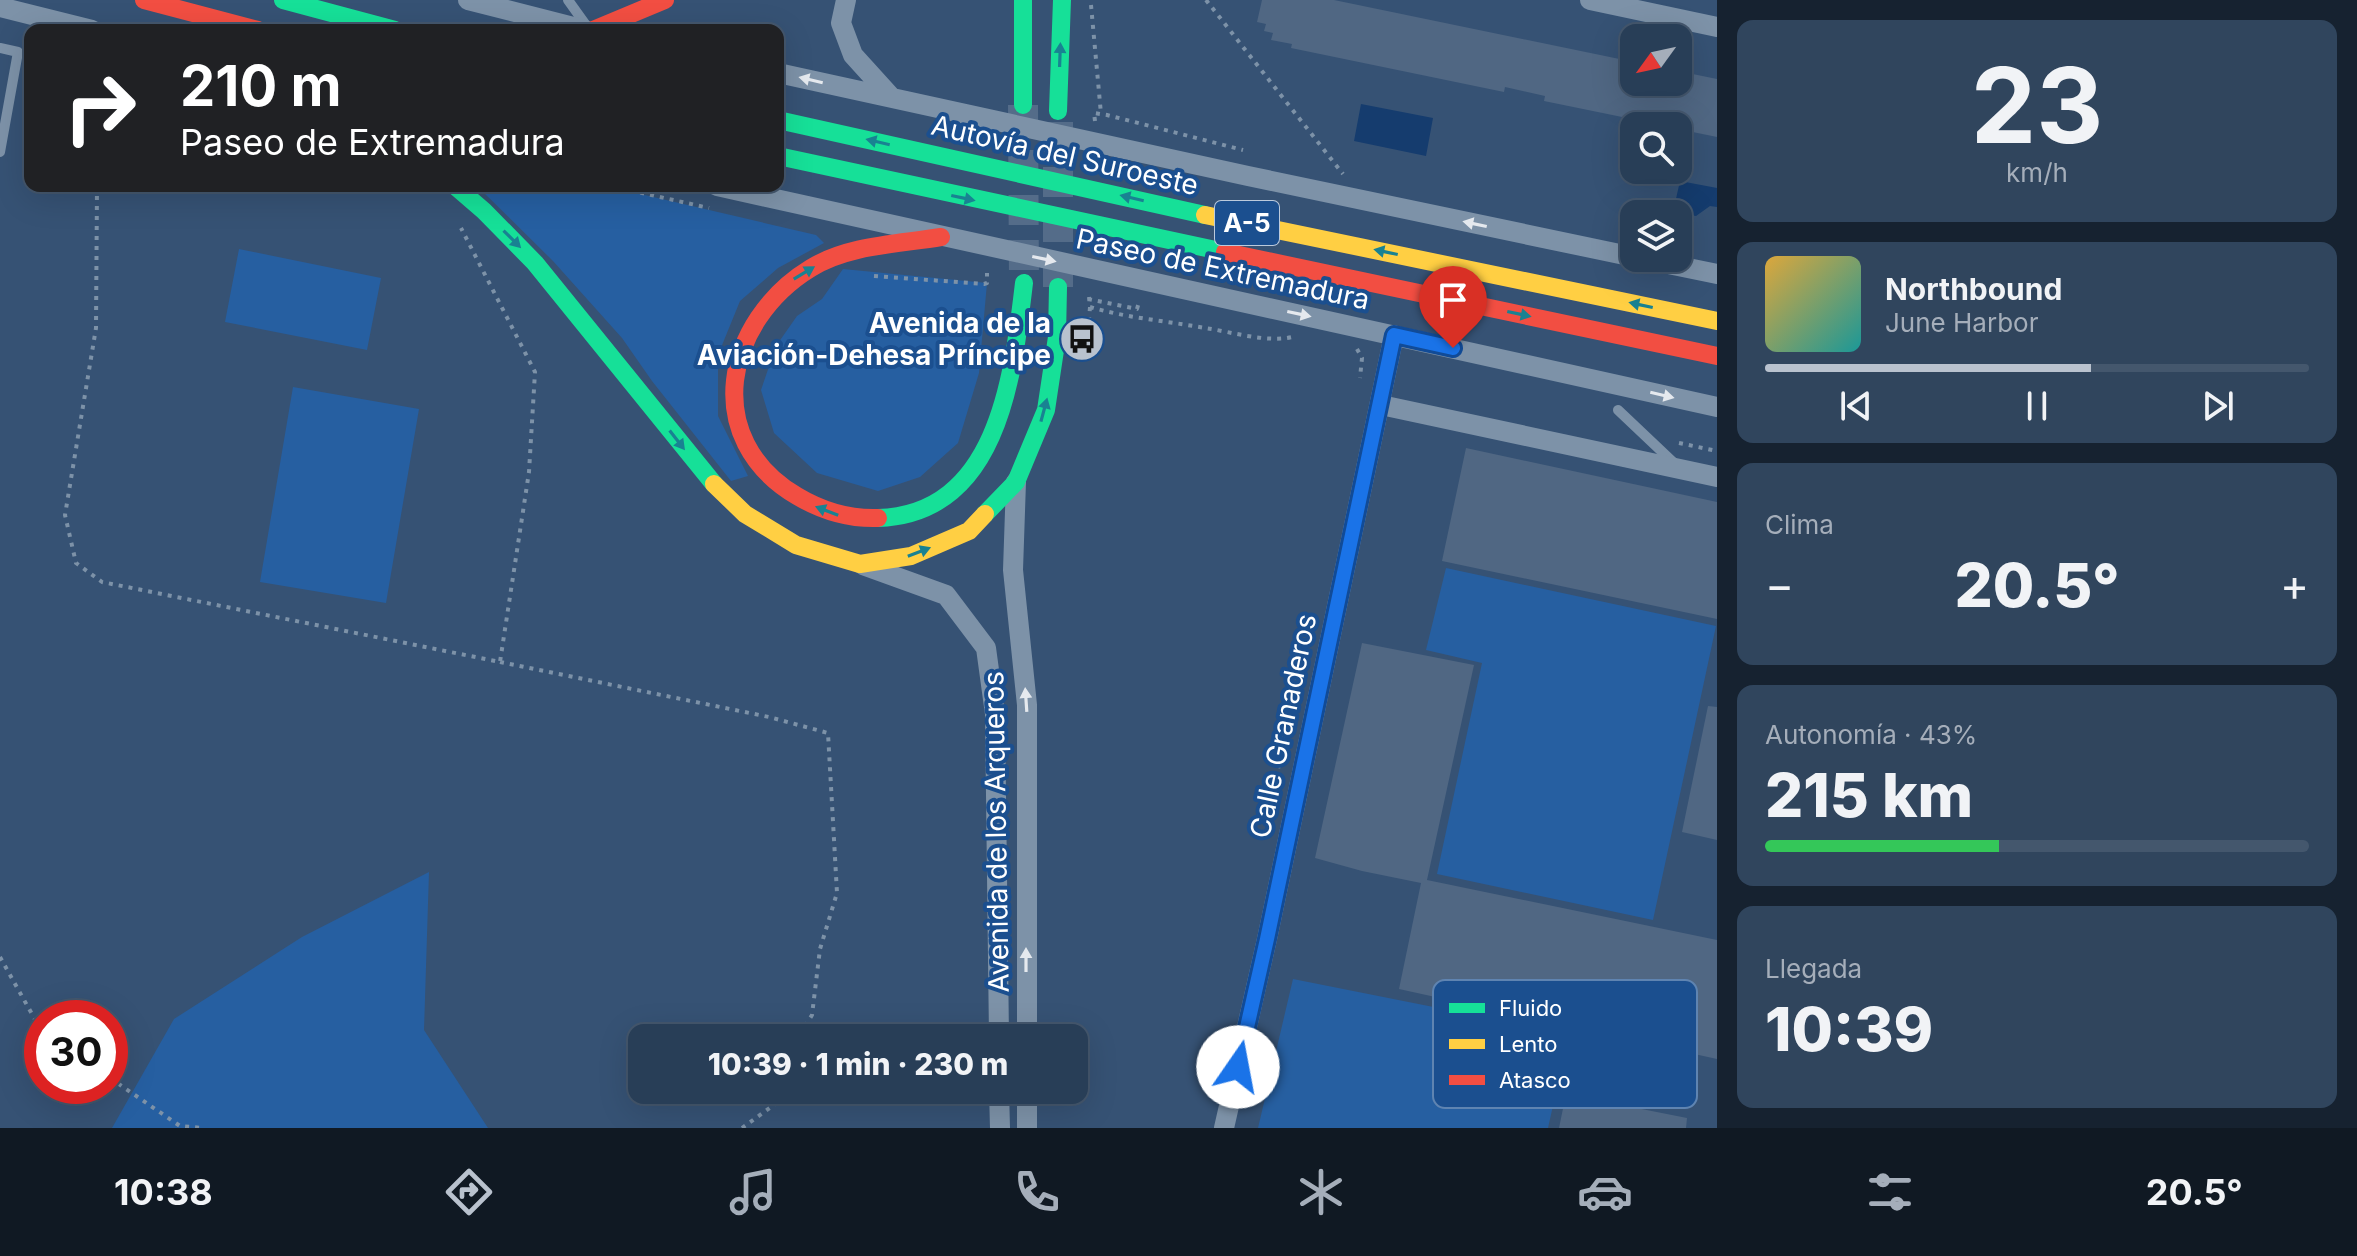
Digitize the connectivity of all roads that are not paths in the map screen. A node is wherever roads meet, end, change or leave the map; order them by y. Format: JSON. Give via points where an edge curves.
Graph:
{"nodes":[{"id":1,"x":144,"y":0,"type":"edge"},
{"id":2,"x":283,"y":0,"type":"edge"},
{"id":3,"x":468,"y":0,"type":"edge"},
{"id":4,"x":568,"y":0,"type":"edge"},
{"id":5,"x":665,"y":0,"type":"edge"},
{"id":6,"x":846,"y":0,"type":"edge"},
{"id":7,"x":1013,"y":0,"type":"edge"},
{"id":8,"x":1023,"y":0,"type":"edge"},
{"id":9,"x":1062,"y":0,"type":"edge"},
{"id":10,"x":1590,"y":0,"type":"edge"},
{"id":11,"x":0,"y":7,"type":"edge"},
{"id":12,"x":68,"y":24,"type":"edge"},
{"id":13,"x":235,"y":24,"type":"edge"},
{"id":14,"x":373,"y":24,"type":"edge"},
{"id":15,"x":565,"y":24,"type":"edge"},
{"id":16,"x":585,"y":24,"type":"edge"},
{"id":17,"x":604,"y":24,"type":"edge"},
{"id":18,"x":1717,"y":27,"type":"edge"},
{"id":19,"x":1022,"y":45,"type":"junction"},
{"id":20,"x":0,"y":48,"type":"edge"},
{"id":21,"x":784,"y":74,"type":"edge"},
{"id":22,"x":892,"y":98,"type":"junction"},
{"id":23,"x":1023,"y":105,"type":"tunnel mouth"},
{"id":24,"x":1058,"y":111,"type":"tunnel mouth"},
{"id":25,"x":784,"y":121,"type":"edge"},
{"id":26,"x":0,"y":152,"type":"edge"},
{"id":27,"x":784,"y":157,"type":"edge"},
{"id":28,"x":462,"y":192,"type":"edge"},
{"id":29,"x":743,"y":192,"type":"edge"},
{"id":30,"x":941,"y":237,"type":"junction"},
{"id":31,"x":1620,"y":255,"type":"edge"},
{"id":32,"x":1692,"y":269,"type":"edge"},
{"id":33,"x":1717,"y":274,"type":"edge"},
{"id":34,"x":1024,"y":283,"type":"tunnel mouth"},
{"id":35,"x":1058,"y":287,"type":"tunnel mouth"},
{"id":36,"x":1717,"y":321,"type":"edge"},
{"id":37,"x":1394,"y":335,"type":"junction"},
{"id":38,"x":1717,"y":356,"type":"edge"},
{"id":39,"x":1381,"y":405,"type":"junction"},
{"id":40,"x":1717,"y":407,"type":"edge"},
{"id":41,"x":1618,"y":410,"type":"dead end"},
{"id":42,"x":1682,"y":470,"type":"junction"},
{"id":43,"x":1717,"y":477,"type":"edge"},
{"id":44,"x":1016,"y":482,"type":"junction"},
{"id":45,"x":860,"y":564,"type":"junction"},
{"id":46,"x":999,"y":1024,"type":"edge"},
{"id":47,"x":1027,"y":1024,"type":"edge"},
{"id":48,"x":999,"y":1104,"type":"edge"},
{"id":49,"x":1027,"y":1104,"type":"edge"},
{"id":50,"x":1000,"y":1128,"type":"edge"},
{"id":51,"x":1027,"y":1128,"type":"edge"},
{"id":52,"x":1224,"y":1128,"type":"edge"}],
"edges":[{"from":1,"to":13,"type":"main road"},
{"from":2,"to":14,"type":"main road"},
{"from":3,"to":15,"type":"street"},
{"from":4,"to":16,"type":"lane"},
{"from":5,"to":17,"type":"main road"},
{"from":6,"to":22,"type":"street","via":[[841,23],[853,55]]},
{"from":7,"to":19,"type":"street"},
{"from":8,"to":19,"type":"main road"},
{"from":24,"to":9,"type":"main road","one_way":true},
{"from":10,"to":18,"type":"street"},
{"from":11,"to":12,"type":"street"},
{"from":19,"to":23,"type":"main road"},
{"from":20,"to":26,"type":"lane","via":[[18,52]]},
{"from":22,"to":21,"type":"street","one_way":true},
{"from":31,"to":22,"type":"street","one_way":true},
{"from":36,"to":25,"type":"main road","name":"Autovía del Suroeste","number":"A-5","one_way":true},
{"from":27,"to":38,"type":"main road","number":"A-5","one_way":true},
{"from":28,"to":45,"type":"main road","one_way":true,"via":[[535,263],[706,476],[745,514],[796,545]]},
{"from":29,"to":30,"type":"street","name":"Paseo de Extremadura"},
{"from":34,"to":30,"type":"main road","one_way":true,"via":[[1008,396],[980,459],[959,485],[933,505],[898,518],[835,515],[800,500],[766,474],[748,446],[736,410],[739,353],[754,321],[787,283],[832,257]]},
{"from":30,"to":37,"type":"street","name":"Paseo de Extremadura","one_way":true},
{"from":32,"to":33,"type":"street"},
{"from":44,"to":35,"type":"main road","one_way":true,"via":[[1046,410]]},
{"from":37,"to":39,"type":"street","name":"Calle Granaderos"},
{"from":37,"to":40,"type":"street","name":"Paseo de Extremadura","one_way":true},
{"from":39,"to":42,"type":"street"},
{"from":39,"to":52,"type":"street","name":"Calle Granaderos"},
{"from":41,"to":42,"type":"lane"},
{"from":42,"to":43,"type":"street"},
{"from":45,"to":44,"type":"main road","one_way":true,"via":[[911,556],[969,531]]},
{"from":47,"to":44,"type":"street","name":"Avenida de los Arqueros","one_way":true,"via":[[1027,705],[1013,570]]},
{"from":45,"to":46,"type":"street","name":"Avenida de los Arqueros","via":[[946,595],[986,648],[995,714]]},
{"from":48,"to":50,"type":"street"},
{"from":49,"to":51,"type":"street"}]}
